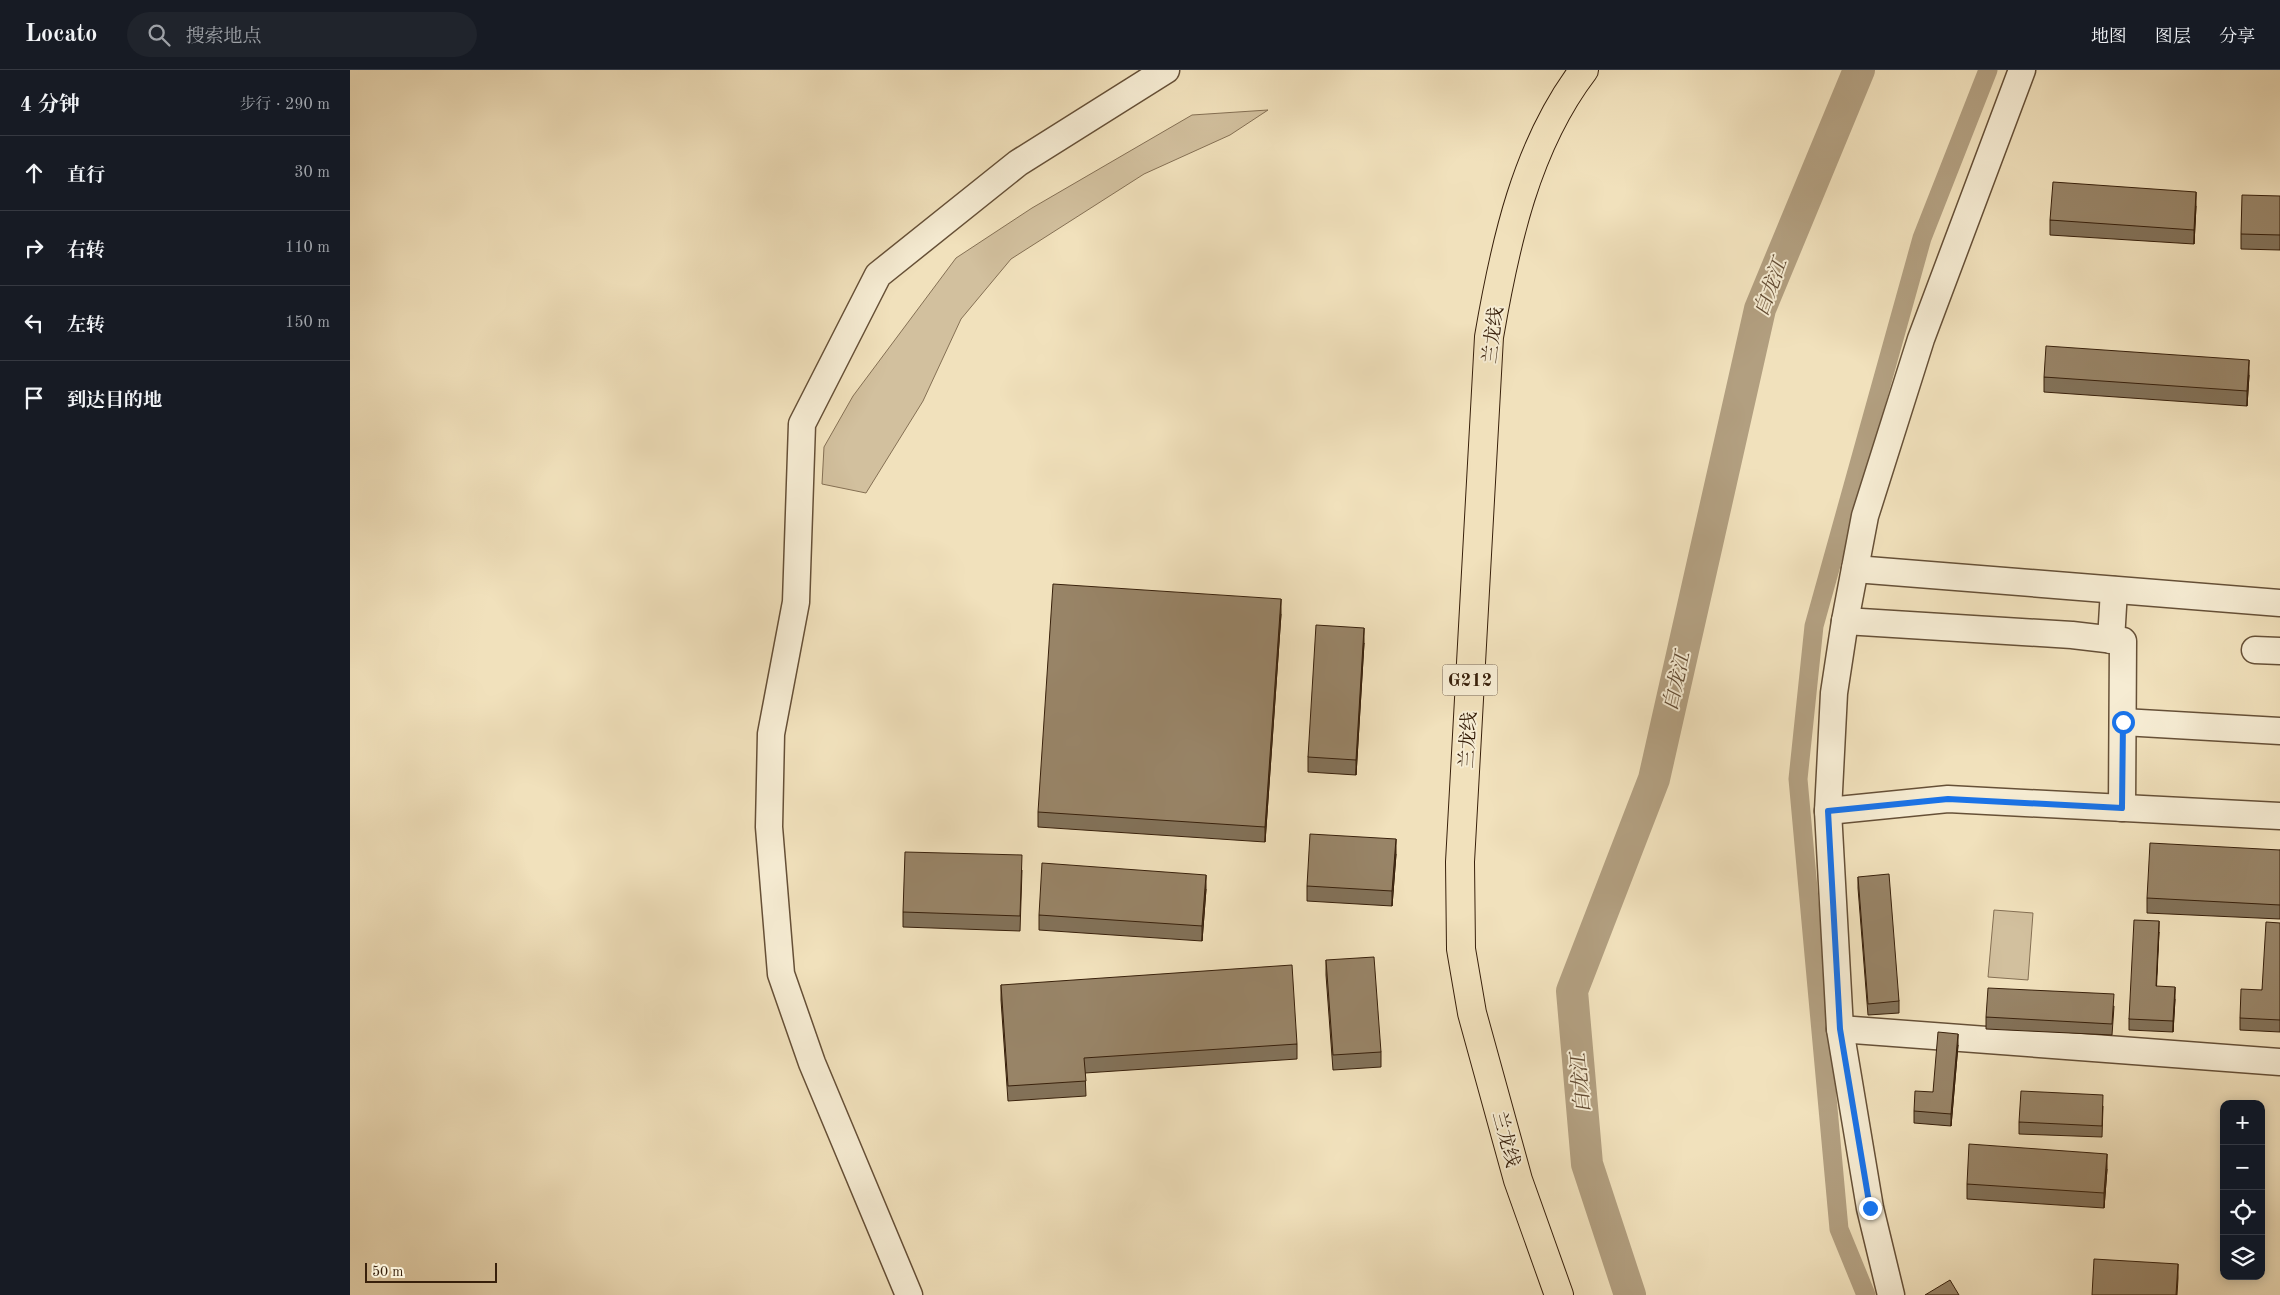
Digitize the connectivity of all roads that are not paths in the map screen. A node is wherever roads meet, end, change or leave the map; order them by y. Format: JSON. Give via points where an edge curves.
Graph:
{"nodes":[{"id":1,"x":1166,"y":70,"type":"edge"},
{"id":2,"x":1584,"y":70,"type":"edge"},
{"id":3,"x":2022,"y":70,"type":"edge"},
{"id":4,"x":1856,"y":569,"type":"junction"},
{"id":5,"x":2114,"y":590,"type":"junction"},
{"id":6,"x":2280,"y":603,"type":"edge"},
{"id":7,"x":1845,"y":621,"type":"junction"},
{"id":8,"x":2111,"y":640,"type":"junction"},
{"id":9,"x":2123,"y":722,"type":"junction"},
{"id":10,"x":2280,"y":731,"type":"edge"},
{"id":11,"x":2122,"y":808,"type":"junction"},
{"id":12,"x":1828,"y":811,"type":"junction"},
{"id":13,"x":2280,"y":816,"type":"edge"},
{"id":14,"x":1840,"y":1029,"type":"junction"},
{"id":15,"x":2280,"y":1062,"type":"edge"},
{"id":16,"x":909,"y":1295,"type":"edge"},
{"id":17,"x":1559,"y":1295,"type":"edge"},
{"id":18,"x":1891,"y":1295,"type":"edge"}],
"edges":[{"from":1,"to":16,"type":"street","via":[[1018,163],[878,275],[802,424],[796,602],[771,734],[769,827],[781,974],[812,1063]]},
{"from":2,"to":17,"type":"highway","name":"兰龙线","number":"G212","via":[[1568,91],[1527,174],[1498,283],[1489,337],[1460,862],[1461,949],[1472,1013],[1518,1180]]},
{"from":3,"to":4,"type":"street","via":[[1921,340],[1866,516]]},
{"from":4,"to":5,"type":"street"},
{"from":4,"to":7,"type":"street"},
{"from":5,"to":6,"type":"street"},
{"from":5,"to":8,"type":"street"},
{"from":7,"to":8,"type":"street"},
{"from":7,"to":12,"type":"street","via":[[1834,693]]},
{"from":8,"to":9,"type":"street","via":[[2123,641]]},
{"from":9,"to":10,"type":"street"},
{"from":9,"to":11,"type":"street"},
{"from":11,"to":12,"type":"street","via":[[1948,799]]},
{"from":11,"to":13,"type":"street"},
{"from":12,"to":14,"type":"street"},
{"from":14,"to":15,"type":"street"},
{"from":14,"to":18,"type":"street","via":[[1870,1208]]}]}
